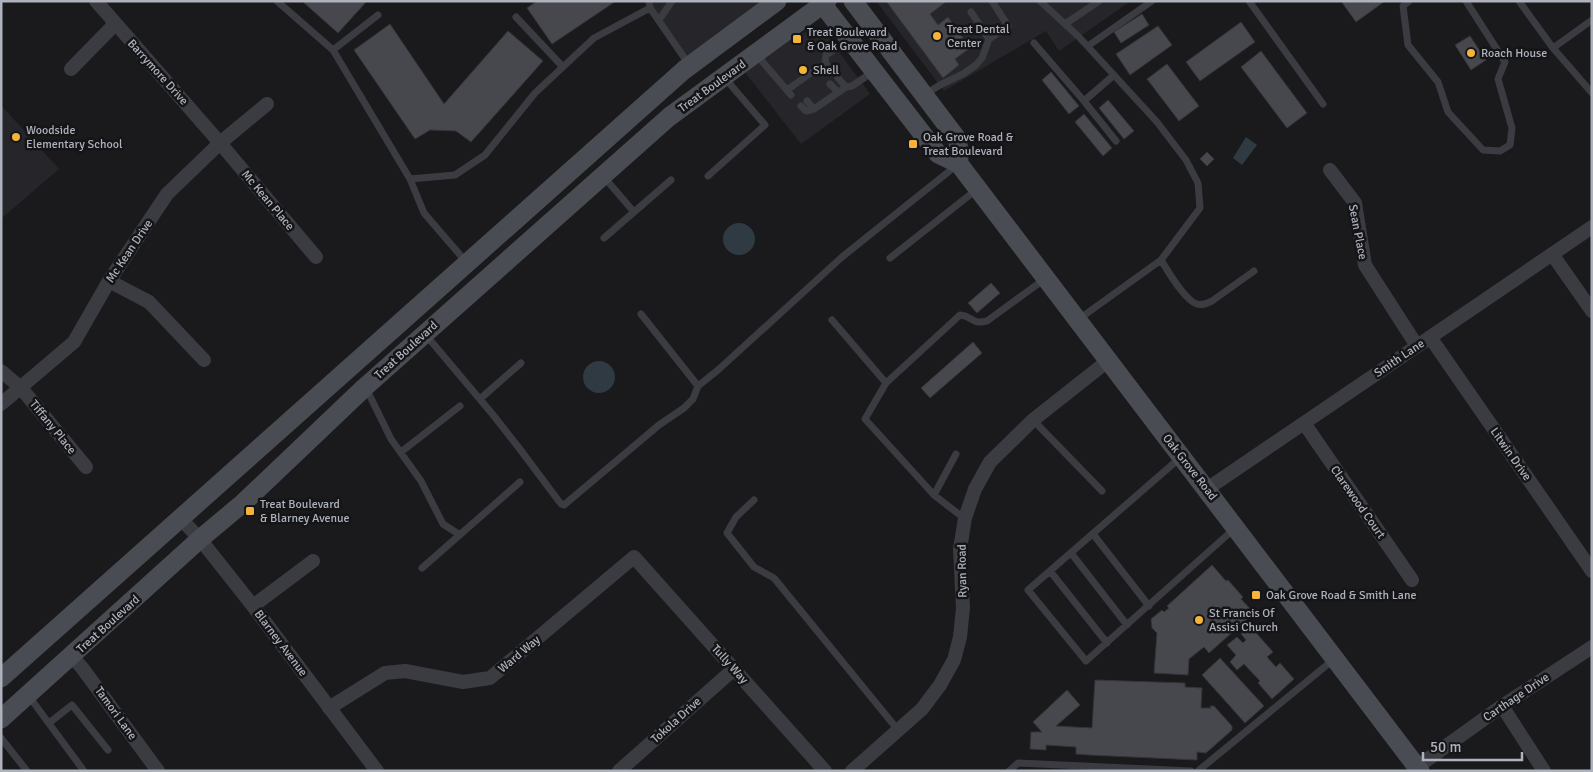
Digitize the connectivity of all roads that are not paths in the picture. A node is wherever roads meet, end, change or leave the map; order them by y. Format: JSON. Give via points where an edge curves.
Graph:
{"nodes":[{"id":1,"x":96,"y":1,"type":"edge"},
{"id":2,"x":278,"y":1,"type":"edge"},
{"id":3,"x":672,"y":1,"type":"edge"},
{"id":4,"x":777,"y":1,"type":"edge"},
{"id":5,"x":853,"y":1,"type":"edge"},
{"id":6,"x":992,"y":1,"type":"edge"},
{"id":7,"x":1040,"y":1,"type":"edge"},
{"id":8,"x":1099,"y":1,"type":"edge"},
{"id":9,"x":1152,"y":1,"type":"edge"},
{"id":10,"x":1249,"y":1,"type":"edge"},
{"id":11,"x":1409,"y":1,"type":"edge"},
{"id":12,"x":1466,"y":1,"type":"edge"},
{"id":13,"x":1519,"y":1,"type":"edge"},
{"id":14,"x":823,"y":2,"type":"edge"},
{"id":15,"x":650,"y":5,"type":"edge"},
{"id":16,"x":971,"y":12,"type":"dead end"},
{"id":17,"x":378,"y":16,"type":"dead end"},
{"id":18,"x":516,"y":17,"type":"dead end"},
{"id":19,"x":659,"y":20,"type":"junction"},
{"id":20,"x":1592,"y":20,"type":"edge"},
{"id":21,"x":115,"y":24,"type":"junction"},
{"id":22,"x":1065,"y":24,"type":"junction"},
{"id":23,"x":849,"y":39,"type":"junction"},
{"id":24,"x":989,"y":39,"type":"junction"},
{"id":25,"x":1034,"y":43,"type":"dead end"},
{"id":26,"x":1088,"y":46,"type":"junction"},
{"id":27,"x":1553,"y":48,"type":"junction"},
{"id":28,"x":333,"y":50,"type":"junction"},
{"id":29,"x":755,"y":54,"type":"junction"},
{"id":30,"x":690,"y":66,"type":"junction"},
{"id":31,"x":563,"y":67,"type":"junction"},
{"id":32,"x":71,"y":69,"type":"dead end"},
{"id":33,"x":874,"y":71,"type":"junction"},
{"id":34,"x":1114,"y":75,"type":"junction"},
{"id":35,"x":724,"y":77,"type":"junction"},
{"id":36,"x":838,"y":78,"type":"dead end"},
{"id":37,"x":830,"y":84,"type":"dead end"},
{"id":38,"x":846,"y":87,"type":"junction"},
{"id":39,"x":838,"y":92,"type":"junction"},
{"id":40,"x":1592,"y":93,"type":"edge"},
{"id":41,"x":924,"y":95,"type":"junction"},
{"id":42,"x":807,"y":101,"type":"dead end"},
{"id":43,"x":1084,"y":101,"type":"junction"},
{"id":44,"x":267,"y":104,"type":"dead end"},
{"id":45,"x":1323,"y":104,"type":"dead end"},
{"id":46,"x":801,"y":106,"type":"dead end"},
{"id":47,"x":814,"y":109,"type":"junction"},
{"id":48,"x":1116,"y":140,"type":"dead end"},
{"id":49,"x":220,"y":143,"type":"junction"},
{"id":50,"x":960,"y":164,"type":"junction"},
{"id":51,"x":1330,"y":170,"type":"dead end"},
{"id":52,"x":602,"y":176,"type":"junction"},
{"id":53,"x":708,"y":176,"type":"dead end"},
{"id":54,"x":410,"y":179,"type":"junction"},
{"id":55,"x":671,"y":180,"type":"dead end"},
{"id":56,"x":978,"y":188,"type":"junction"},
{"id":57,"x":634,"y":212,"type":"junction"},
{"id":58,"x":1592,"y":227,"type":"edge"},
{"id":59,"x":604,"y":238,"type":"dead end"},
{"id":60,"x":1552,"y":254,"type":"junction"},
{"id":61,"x":316,"y":257,"type":"dead end"},
{"id":62,"x":890,"y":258,"type":"dead end"},
{"id":63,"x":1161,"y":260,"type":"junction"},
{"id":64,"x":467,"y":263,"type":"junction"},
{"id":65,"x":1254,"y":271,"type":"dead end"},
{"id":66,"x":1047,"y":277,"type":"junction"},
{"id":67,"x":109,"y":280,"type":"junction"},
{"id":68,"x":1592,"y":311,"type":"edge"},
{"id":69,"x":642,"y":314,"type":"dead end"},
{"id":70,"x":1079,"y":319,"type":"junction"},
{"id":71,"x":832,"y":320,"type":"dead end"},
{"id":72,"x":424,"y":334,"type":"junction"},
{"id":73,"x":1430,"y":337,"type":"junction"},
{"id":74,"x":1417,"y":346,"type":"junction"},
{"id":75,"x":204,"y":360,"type":"dead end"},
{"id":76,"x":1109,"y":360,"type":"junction"},
{"id":77,"x":521,"y":363,"type":"dead end"},
{"id":78,"x":1,"y":371,"type":"edge"},
{"id":79,"x":886,"y":383,"type":"junction"},
{"id":80,"x":698,"y":386,"type":"junction"},
{"id":81,"x":365,"y":387,"type":"junction"},
{"id":82,"x":21,"y":388,"type":"junction"},
{"id":83,"x":480,"y":399,"type":"junction"},
{"id":84,"x":1,"y":404,"type":"edge"},
{"id":85,"x":460,"y":406,"type":"dead end"},
{"id":86,"x":1033,"y":420,"type":"junction"},
{"id":87,"x":1304,"y":423,"type":"junction"},
{"id":88,"x":401,"y":452,"type":"junction"},
{"id":89,"x":956,"y":454,"type":"dead end"},
{"id":90,"x":1182,"y":456,"type":"junction"},
{"id":91,"x":86,"y":467,"type":"dead end"},
{"id":92,"x":520,"y":482,"type":"dead end"},
{"id":93,"x":1207,"y":489,"type":"junction"},
{"id":94,"x":1102,"y":491,"type":"dead end"},
{"id":95,"x":934,"y":495,"type":"junction"},
{"id":96,"x":754,"y":500,"type":"dead end"},
{"id":97,"x":181,"y":519,"type":"junction"},
{"id":98,"x":965,"y":519,"type":"junction"},
{"id":99,"x":1236,"y":527,"type":"junction"},
{"id":100,"x":1093,"y":534,"type":"junction"},
{"id":101,"x":460,"y":535,"type":"junction"},
{"id":102,"x":200,"y":540,"type":"junction"},
{"id":103,"x":1071,"y":553,"type":"junction"},
{"id":104,"x":634,"y":557,"type":"joint"},
{"id":105,"x":313,"y":561,"type":"dead end"},
{"id":106,"x":422,"y":568,"type":"dead end"},
{"id":107,"x":1050,"y":571,"type":"junction"},
{"id":108,"x":1592,"y":571,"type":"edge"},
{"id":109,"x":1412,"y":580,"type":"dead end"},
{"id":110,"x":254,"y":606,"type":"junction"},
{"id":111,"x":1149,"y":606,"type":"junction"},
{"id":112,"x":1127,"y":625,"type":"junction"},
{"id":113,"x":1106,"y":642,"type":"junction"},
{"id":114,"x":1592,"y":647,"type":"edge"},
{"id":115,"x":72,"y":656,"type":"junction"},
{"id":116,"x":1335,"y":659,"type":"junction"},
{"id":117,"x":734,"y":669,"type":"junction"},
{"id":118,"x":1,"y":678,"type":"edge"},
{"id":119,"x":28,"y":695,"type":"junction"},
{"id":120,"x":1502,"y":706,"type":"junction"},
{"id":121,"x":329,"y":708,"type":"junction"},
{"id":122,"x":1,"y":719,"type":"edge"},
{"id":123,"x":49,"y":723,"type":"junction"},
{"id":124,"x":898,"y":730,"type":"junction"},
{"id":125,"x":1,"y":738,"type":"edge"},
{"id":126,"x":108,"y":750,"type":"dead end"},
{"id":127,"x":1072,"y":768,"type":"edge"},
{"id":128,"x":1419,"y":769,"type":"edge"},
{"id":129,"x":1138,"y":770,"type":"edge"},
{"id":130,"x":27,"y":771,"type":"edge"},
{"id":131,"x":84,"y":771,"type":"edge"},
{"id":132,"x":158,"y":771,"type":"edge"},
{"id":133,"x":377,"y":771,"type":"edge"},
{"id":134,"x":618,"y":771,"type":"edge"},
{"id":135,"x":825,"y":771,"type":"edge"},
{"id":136,"x":852,"y":771,"type":"edge"},
{"id":137,"x":1009,"y":771,"type":"edge"},
{"id":138,"x":1191,"y":771,"type":"edge"},
{"id":139,"x":1198,"y":771,"type":"edge"},
{"id":140,"x":1544,"y":771,"type":"edge"}],
"edges":[{"from":1,"to":21,"type":"street","name":"Barrymore Drive"},
{"from":2,"to":28,"type":"lane"},
{"from":3,"to":19,"type":"lane"},
{"from":4,"to":30,"type":"main road","name":"Treat Boulevard"},
{"from":5,"to":41,"type":"main road"},
{"from":6,"to":24,"type":"lane","via":[[1008,26]]},
{"from":7,"to":22,"type":"lane"},
{"from":8,"to":22,"type":"lane"},
{"from":9,"to":26,"type":"lane"},
{"from":10,"to":45,"type":"lane"},
{"from":11,"to":12,"type":"lane","via":[[1403,6],[1408,46],[1438,82],[1448,112],[1483,150],[1500,151],[1510,145],[1512,128],[1498,79],[1505,62]]},
{"from":13,"to":27,"type":"lane"},
{"from":14,"to":23,"type":"main road","name":"Oak Grove Road"},
{"from":14,"to":29,"type":"main road","name":"Treat Boulevard"},
{"from":15,"to":19,"type":"lane"},
{"from":15,"to":31,"type":"lane","via":[[594,38]]},
{"from":16,"to":24,"type":"lane"},
{"from":17,"to":28,"type":"lane"},
{"from":18,"to":31,"type":"lane"},
{"from":19,"to":30,"type":"lane"},
{"from":20,"to":27,"type":"lane"},
{"from":21,"to":32,"type":"street"},
{"from":21,"to":49,"type":"street","name":"Barrymore Drive"},
{"from":22,"to":26,"type":"lane"},
{"from":23,"to":29,"type":"lane","via":[[826,54],[827,65],[789,93]]},
{"from":23,"to":33,"type":"main road","name":"Oak Grove Road"},
{"from":24,"to":41,"type":"lane","via":[[976,65]]},
{"from":25,"to":43,"type":"lane"},
{"from":26,"to":34,"type":"lane"},
{"from":27,"to":40,"type":"lane"},
{"from":28,"to":54,"type":"lane"},
{"from":29,"to":35,"type":"main road","name":"Treat Boulevard"},
{"from":30,"to":64,"type":"main road","name":"Treat Boulevard"},
{"from":31,"to":54,"type":"lane","via":[[535,93],[485,155],[455,176]]},
{"from":33,"to":38,"type":"lane"},
{"from":33,"to":50,"type":"main road","name":"Oak Grove Road","via":[[938,154]]},
{"from":34,"to":43,"type":"lane"},
{"from":34,"to":63,"type":"lane","via":[[1158,122],[1186,160],[1198,183],[1200,208]]},
{"from":35,"to":52,"type":"main road","name":"Treat Boulevard","via":[[669,117]]},
{"from":35,"to":53,"type":"lane","via":[[765,125]]},
{"from":36,"to":38,"type":"lane"},
{"from":37,"to":39,"type":"lane"},
{"from":38,"to":39,"type":"lane"},
{"from":39,"to":47,"type":"lane"},
{"from":41,"to":50,"type":"main road","via":[[958,140]]},
{"from":42,"to":47,"type":"lane"},
{"from":43,"to":48,"type":"lane"},
{"from":44,"to":49,"type":"street","name":"Mc Kean Drive"},
{"from":46,"to":47,"type":"lane","via":[[806,111]]},
{"from":49,"to":61,"type":"street","name":"Mc Kean Place"},
{"from":49,"to":67,"type":"street","name":"Mc Kean Drive","via":[[167,194]]},
{"from":50,"to":56,"type":"main road","name":"Oak Grove Road"},
{"from":50,"to":80,"type":"lane","via":[[842,257]]},
{"from":51,"to":74,"type":"street","name":"Sean Place","via":[[1355,203],[1365,265]]},
{"from":52,"to":57,"type":"lane"},
{"from":52,"to":72,"type":"main road","name":"Treat Boulevard"},
{"from":54,"to":64,"type":"lane","via":[[424,214]]},
{"from":55,"to":57,"type":"lane"},
{"from":56,"to":62,"type":"lane"},
{"from":56,"to":66,"type":"main road","name":"Oak Grove Road"},
{"from":57,"to":59,"type":"lane"},
{"from":58,"to":60,"type":"street","name":"Smith Lane"},
{"from":60,"to":68,"type":"street"},
{"from":60,"to":73,"type":"street","name":"Smith Lane"},
{"from":63,"to":65,"type":"lane","via":[[1183,291],[1197,304],[1207,304]]},
{"from":63,"to":70,"type":"lane"},
{"from":64,"to":97,"type":"main road","name":"Treat Boulevard"},
{"from":66,"to":70,"type":"main road","name":"Oak Grove Road"},
{"from":66,"to":79,"type":"lane","via":[[987,321],[978,323],[960,315]]},
{"from":67,"to":75,"type":"street","via":[[149,302]]},
{"from":67,"to":82,"type":"street","name":"Mc Kean Drive","via":[[74,342]]},
{"from":69,"to":80,"type":"lane"},
{"from":70,"to":76,"type":"main road","name":"Oak Grove Road"},
{"from":71,"to":79,"type":"lane"},
{"from":72,"to":81,"type":"main road","name":"Treat Boulevard"},
{"from":72,"to":83,"type":"lane"},
{"from":73,"to":74,"type":"street","name":"Smith Lane"},
{"from":73,"to":108,"type":"street","name":"Litwin Drive"},
{"from":74,"to":87,"type":"street","name":"Smith Lane"},
{"from":76,"to":86,"type":"street","name":"Ryan Road"},
{"from":76,"to":90,"type":"main road","name":"Oak Grove Road"},
{"from":77,"to":83,"type":"lane"},
{"from":78,"to":82,"type":"street","name":"Tiffany Place"},
{"from":79,"to":95,"type":"lane","via":[[865,419]]},
{"from":80,"to":83,"type":"lane","via":[[693,399],[684,408],[639,441],[564,505],[560,504]]},
{"from":81,"to":88,"type":"lane"},
{"from":81,"to":102,"type":"main road","name":"Treat Boulevard"},
{"from":82,"to":84,"type":"street","name":"Mc Kean Drive"},
{"from":82,"to":91,"type":"street","name":"Tiffany Place"},
{"from":85,"to":88,"type":"lane"},
{"from":86,"to":94,"type":"lane"},
{"from":86,"to":98,"type":"street","name":"Ryan Road","via":[[990,462],[975,489]]},
{"from":87,"to":93,"type":"street","name":"Smith Lane"},
{"from":87,"to":109,"type":"street","name":"Clarewood Court"},
{"from":88,"to":101,"type":"lane","via":[[421,481],[443,524]]},
{"from":89,"to":95,"type":"lane"},
{"from":90,"to":93,"type":"main road","name":"Oak Grove Road"},
{"from":90,"to":100,"type":"lane"},
{"from":92,"to":101,"type":"lane"},
{"from":93,"to":99,"type":"main road","name":"Oak Grove Road"},
{"from":95,"to":98,"type":"lane"},
{"from":96,"to":124,"type":"lane","via":[[736,517],[728,533],[754,567],[774,578]]},
{"from":97,"to":102,"type":"street","name":"Blarney Avenue"},
{"from":97,"to":118,"type":"main road","name":"Treat Boulevard"},
{"from":98,"to":124,"type":"street","name":"Ryan Road","via":[[960,548],[960,637],[954,660],[922,710]]},
{"from":99,"to":111,"type":"lane"},
{"from":99,"to":116,"type":"main road","name":"Oak Grove Road"},
{"from":100,"to":103,"type":"lane"},
{"from":100,"to":111,"type":"lane"},
{"from":101,"to":106,"type":"lane"},
{"from":102,"to":110,"type":"street","name":"Blarney Avenue"},
{"from":102,"to":115,"type":"main road","name":"Treat Boulevard"},
{"from":103,"to":107,"type":"lane"},
{"from":103,"to":112,"type":"lane"},
{"from":104,"to":117,"type":"street","name":"Tully Way"},
{"from":104,"to":121,"type":"street","name":"Ward Way","via":[[490,678],[462,682],[405,671],[385,673]]},
{"from":105,"to":110,"type":"street"},
{"from":107,"to":113,"type":"lane"},
{"from":107,"to":113,"type":"lane","via":[[1028,590],[1086,661]]},
{"from":110,"to":121,"type":"street","name":"Blarney Avenue"},
{"from":111,"to":112,"type":"lane"},
{"from":112,"to":113,"type":"lane"},
{"from":114,"to":120,"type":"street","name":"Carthage Drive"},
{"from":115,"to":119,"type":"main road","name":"Treat Boulevard"},
{"from":115,"to":132,"type":"street","name":"Tamori Lane"},
{"from":116,"to":128,"type":"main road","name":"Oak Grove Road"},
{"from":116,"to":139,"type":"lane"},
{"from":117,"to":134,"type":"street","name":"Tokola Drive"},
{"from":117,"to":135,"type":"street","name":"Tully Way"},
{"from":119,"to":122,"type":"main road","name":"Treat Boulevard"},
{"from":119,"to":123,"type":"lane"},
{"from":120,"to":128,"type":"street","name":"Carthage Drive"},
{"from":120,"to":140,"type":"street"},
{"from":121,"to":133,"type":"street","name":"Blarney Avenue"},
{"from":123,"to":126,"type":"lane","via":[[72,705]]},
{"from":123,"to":131,"type":"lane"},
{"from":124,"to":136,"type":"street","name":"Ryan Road"},
{"from":125,"to":130,"type":"lane"},
{"from":127,"to":129,"type":"lane"},
{"from":127,"to":137,"type":"lane","via":[[1018,763]]},
{"from":129,"to":138,"type":"lane"}]}
